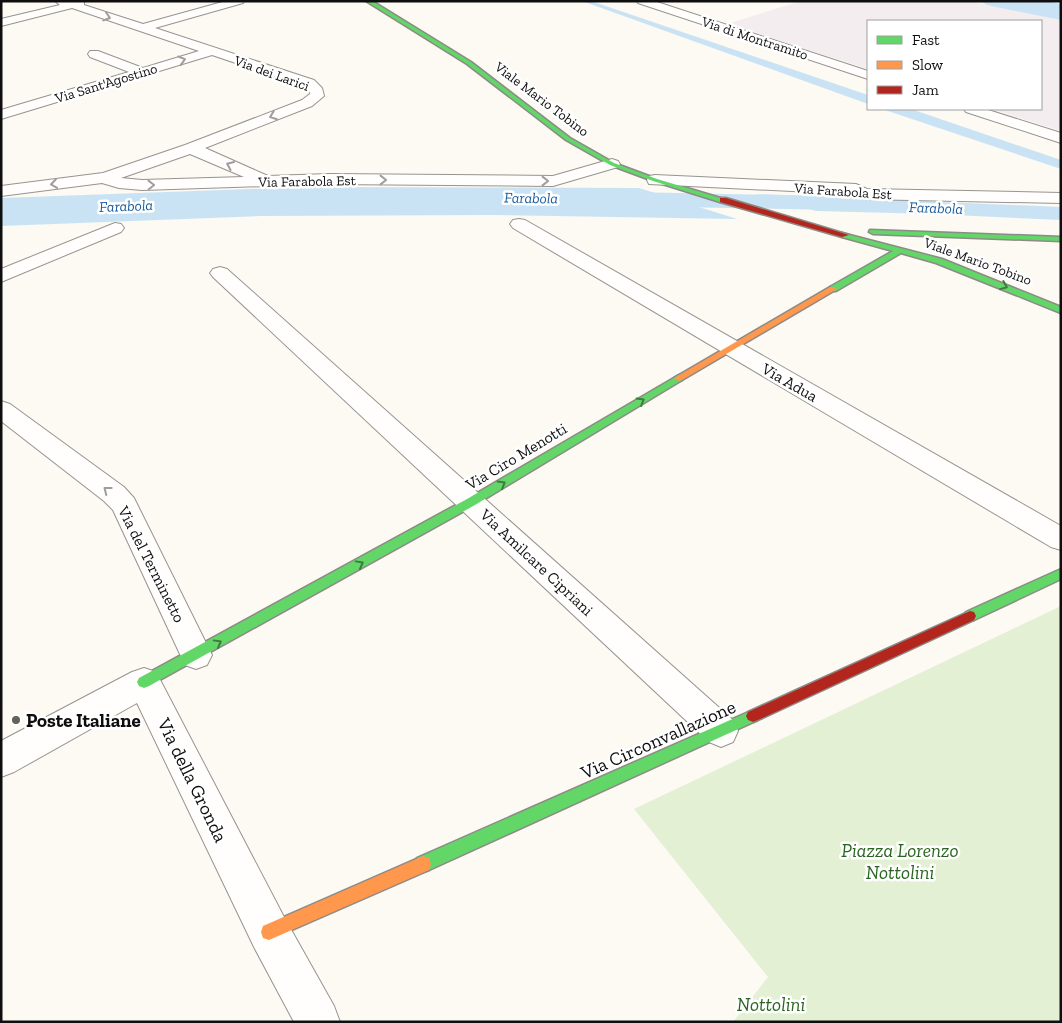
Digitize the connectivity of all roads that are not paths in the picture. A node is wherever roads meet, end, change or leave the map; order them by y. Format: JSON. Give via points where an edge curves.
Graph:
{"nodes":[{"id":1,"x":89,"y":1,"type":"edge"},
{"id":2,"x":239,"y":1,"type":"edge"},
{"id":3,"x":368,"y":1,"type":"edge"},
{"id":4,"x":642,"y":1,"type":"edge"},
{"id":5,"x":66,"y":3,"type":"edge"},
{"id":6,"x":1,"y":23,"type":"edge"},
{"id":7,"x":143,"y":28,"type":"junction"},
{"id":8,"x":212,"y":51,"type":"junction"},
{"id":9,"x":94,"y":54,"type":"dead end"},
{"id":10,"x":142,"y":72,"type":"junction"},
{"id":11,"x":867,"y":75,"type":"edge"},
{"id":12,"x":974,"y":110,"type":"edge"},
{"id":13,"x":1,"y":115,"type":"edge"},
{"id":14,"x":1061,"y":138,"type":"edge"},
{"id":15,"x":191,"y":148,"type":"junction"},
{"id":16,"x":612,"y":164,"type":"junction"},
{"id":17,"x":103,"y":178,"type":"junction"},
{"id":18,"x":654,"y":180,"type":"junction"},
{"id":19,"x":269,"y":182,"type":"junction"},
{"id":20,"x":1,"y":191,"type":"edge"},
{"id":21,"x":1061,"y":198,"type":"edge"},
{"id":22,"x":519,"y":224,"type":"dead end"},
{"id":23,"x":115,"y":228,"type":"dead end"},
{"id":24,"x":824,"y":230,"type":"junction"},
{"id":25,"x":1061,"y":238,"type":"edge"},
{"id":26,"x":900,"y":250,"type":"junction"},
{"id":27,"x":220,"y":273,"type":"dead end"},
{"id":28,"x":1,"y":276,"type":"edge"},
{"id":29,"x":1061,"y":310,"type":"edge"},
{"id":30,"x":730,"y":347,"type":"junction"},
{"id":31,"x":1,"y":409,"type":"edge"},
{"id":32,"x":471,"y":502,"type":"junction"},
{"id":33,"x":1061,"y":539,"type":"edge"},
{"id":34,"x":1061,"y":574,"type":"edge"},
{"id":35,"x":196,"y":655,"type":"junction"},
{"id":36,"x":144,"y":682,"type":"junction"},
{"id":37,"x":721,"y":731,"type":"junction"},
{"id":38,"x":1,"y":760,"type":"edge"},
{"id":39,"x":269,"y":932,"type":"junction"},
{"id":40,"x":318,"y":1022,"type":"edge"}],
"edges":[{"from":1,"to":5,"type":"street"},
{"from":2,"to":7,"type":"street"},
{"from":3,"to":16,"type":"main road","name":"Viale Mario Tobino","via":[[469,63],[568,139]]},
{"from":4,"to":11,"type":"street","name":"Via di Montramito"},
{"from":5,"to":6,"type":"street"},
{"from":5,"to":7,"type":"street","name":"Via dei Larici","one_way":true},
{"from":7,"to":8,"type":"street","name":"Via dei Larici"},
{"from":10,"to":8,"type":"street","name":"Via Sant'Agostino","one_way":true},
{"from":8,"to":15,"type":"street","name":"Via dei Larici","one_way":true,"via":[[309,83],[316,89],[317,96],[308,103]]},
{"from":9,"to":10,"type":"street"},
{"from":10,"to":13,"type":"street","name":"Via Sant'Agostino"},
{"from":12,"to":14,"type":"street"},
{"from":15,"to":17,"type":"street","name":"Via dei Larici"},
{"from":19,"to":15,"type":"street","one_way":true},
{"from":16,"to":18,"type":"main road","name":"Viale Mario Tobino"},
{"from":19,"to":16,"type":"street","name":"Via Farabola Est","one_way":true,"via":[[330,179],[553,181]]},
{"from":17,"to":19,"type":"street","name":"Via Farabola Est","one_way":true,"via":[[142,185]]},
{"from":17,"to":20,"type":"street","name":"Via Farabola Est","one_way":true},
{"from":18,"to":21,"type":"street","name":"Via Farabola Est","via":[[856,189],[863,194]]},
{"from":18,"to":24,"type":"main road","name":"Viale Mario Tobino"},
{"from":22,"to":30,"type":"street","name":"Via Adua"},
{"from":23,"to":28,"type":"street"},
{"from":24,"to":25,"type":"main road","name":"Viale Mario Tobino"},
{"from":24,"to":26,"type":"main road","name":"Viale Mario Tobino"},
{"from":26,"to":29,"type":"main road","name":"Viale Mario Tobino","one_way":true,"via":[[954,266]]},
{"from":26,"to":30,"type":"main road","name":"Via Ciro Menotti"},
{"from":27,"to":32,"type":"street","name":"Via Amilcare Cipriani"},
{"from":32,"to":30,"type":"main road","name":"Via Ciro Menotti","one_way":true},
{"from":30,"to":33,"type":"street","name":"Via Adua"},
{"from":35,"to":31,"type":"street","name":"Via del Terminetto","one_way":true,"via":[[124,505],[114,494]]},
{"from":35,"to":32,"type":"main road","name":"Via Ciro Menotti","one_way":true},
{"from":32,"to":37,"type":"street","name":"Via Amilcare Cipriani"},
{"from":34,"to":37,"type":"main road","name":"Via Circonvallazione"},
{"from":35,"to":36,"type":"main road","name":"Via Ciro Menotti"},
{"from":36,"to":38,"type":"street"},
{"from":36,"to":39,"type":"street","name":"Via della Gronda"},
{"from":37,"to":39,"type":"main road","name":"Via Circonvallazione"},
{"from":39,"to":40,"type":"street","name":"Via della Gronda"}]}
